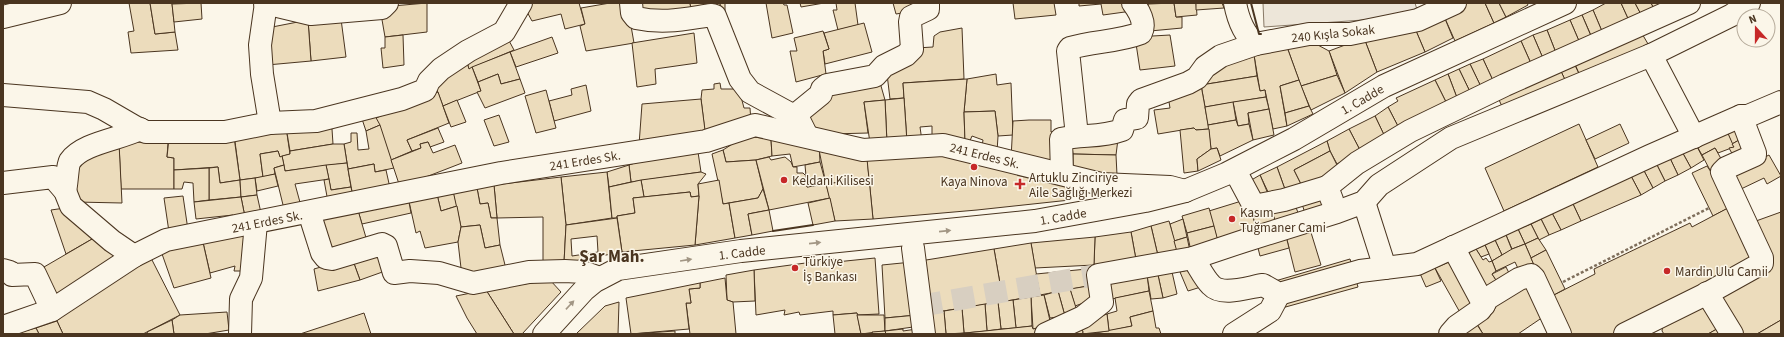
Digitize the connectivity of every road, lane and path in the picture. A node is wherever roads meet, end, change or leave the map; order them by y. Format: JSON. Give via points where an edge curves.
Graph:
{"nodes":[{"id":1,"x":60,"y":3,"type":"edge"},
{"id":2,"x":266,"y":3,"type":"edge"},
{"id":3,"x":387,"y":3,"type":"edge"},
{"id":4,"x":521,"y":3,"type":"edge"},
{"id":5,"x":631,"y":3,"type":"edge"},
{"id":6,"x":928,"y":3,"type":"edge"},
{"id":7,"x":1133,"y":3,"type":"edge"},
{"id":8,"x":1235,"y":3,"type":"edge"},
{"id":9,"x":1455,"y":3,"type":"edge"},
{"id":10,"x":1565,"y":3,"type":"edge"},
{"id":11,"x":1689,"y":3,"type":"edge"},
{"id":12,"x":1749,"y":3,"type":"edge"},
{"id":13,"x":3,"y":17,"type":"edge"},
{"id":14,"x":1256,"y":44,"type":"junction"},
{"id":15,"x":1651,"y":55,"type":"junction"},
{"id":16,"x":3,"y":95,"type":"edge"},
{"id":17,"x":1781,"y":102,"type":"edge"},
{"id":18,"x":794,"y":116,"type":"junction"},
{"id":19,"x":1741,"y":116,"type":"junction"},
{"id":20,"x":270,"y":123,"type":"junction"},
{"id":21,"x":140,"y":130,"type":"junction"},
{"id":22,"x":807,"y":136,"type":"junction"},
{"id":23,"x":1077,"y":136,"type":"junction"},
{"id":24,"x":1694,"y":137,"type":"junction"},
{"id":25,"x":1062,"y":174,"type":"junction"},
{"id":26,"x":1239,"y":178,"type":"dead end"},
{"id":27,"x":3,"y":183,"type":"edge"},
{"id":28,"x":1327,"y":186,"type":"junction"},
{"id":29,"x":65,"y":191,"type":"junction"},
{"id":30,"x":1185,"y":191,"type":"junction"},
{"id":31,"x":1364,"y":202,"type":"junction"},
{"id":32,"x":1709,"y":208,"type":"dead end"},
{"id":33,"x":309,"y":212,"type":"junction"},
{"id":34,"x":1337,"y":212,"type":"junction"},
{"id":35,"x":256,"y":223,"type":"junction"},
{"id":36,"x":1645,"y":240,"type":"junction"},
{"id":37,"x":1646,"y":244,"type":"dead end"},
{"id":38,"x":1453,"y":247,"type":"junction"},
{"id":39,"x":913,"y":248,"type":"dead end"},
{"id":40,"x":134,"y":256,"type":"junction"},
{"id":41,"x":1193,"y":258,"type":"junction"},
{"id":42,"x":1385,"y":268,"type":"junction"},
{"id":43,"x":3,"y":270,"type":"edge"},
{"id":44,"x":600,"y":278,"type":"junction"},
{"id":45,"x":1562,"y":282,"type":"dead end"},
{"id":46,"x":1708,"y":293,"type":"junction"},
{"id":47,"x":1279,"y":294,"type":"junction"},
{"id":48,"x":1484,"y":305,"type":"junction"},
{"id":49,"x":52,"y":310,"type":"junction"},
{"id":50,"x":3,"y":327,"type":"edge"},
{"id":51,"x":1653,"y":328,"type":"edge"},
{"id":52,"x":240,"y":334,"type":"edge"},
{"id":53,"x":544,"y":334,"type":"edge"},
{"id":54,"x":924,"y":334,"type":"edge"},
{"id":55,"x":1046,"y":334,"type":"edge"},
{"id":56,"x":1234,"y":334,"type":"edge"},
{"id":57,"x":1450,"y":334,"type":"edge"},
{"id":58,"x":1560,"y":334,"type":"edge"},
{"id":59,"x":1625,"y":334,"type":"edge"},
{"id":60,"x":1732,"y":334,"type":"edge"}],
"edges":[{"from":1,"to":13,"type":"street"},
{"from":2,"to":3,"type":"street","via":[[311,14],[382,8]]},
{"from":2,"to":20,"type":"street","via":[[260,45]]},
{"from":4,"to":20,"type":"street","via":[[504,32],[440,69],[425,90],[402,99],[316,121]]},
{"from":5,"to":18,"type":"street","via":[[632,13],[636,18],[644,20],[672,22],[715,16],[740,79],[750,92]]},
{"from":6,"to":18,"type":"street","via":[[928,8],[911,17],[912,48],[906,55],[884,66],[875,76],[826,85],[821,94]]},
{"from":7,"to":23,"type":"street","via":[[1140,12],[1143,29],[1141,33],[1116,40],[1078,45],[1068,51]]},
{"from":8,"to":14,"type":"street","via":[[1239,20],[1248,38]]},
{"from":9,"to":14,"type":"street","name":"240 Kışla Sokak","via":[[1418,20],[1386,27],[1350,34],[1309,34]]},
{"from":10,"to":30,"type":"street","name":"1. Cadde","via":[[1384,86],[1294,139],[1226,174]]},
{"from":11,"to":28,"type":"street","via":[[1410,131],[1357,163]]},
{"from":12,"to":15,"type":"street","via":[[1732,15]]},
{"from":14,"to":23,"type":"street","name":"240 Kışla Sokak","via":[[1221,56],[1205,66],[1197,78],[1188,83],[1141,100],[1138,104],[1137,118],[1124,120],[1122,130],[1096,136]]},
{"from":15,"to":24,"type":"street"},
{"from":15,"to":31,"type":"street","via":[[1451,138],[1379,185]]},
{"from":16,"to":21,"type":"street","via":[[88,102]]},
{"from":17,"to":19,"type":"street","via":[[1748,116]]},
{"from":18,"to":22,"type":"street"},
{"from":19,"to":24,"type":"street"},
{"from":19,"to":46,"type":"street","via":[[1755,155],[1722,172],[1762,258],[1762,263]]},
{"from":20,"to":21,"type":"street","via":[[225,132]]},
{"from":21,"to":29,"type":"street","via":[[80,152],[69,162]]},
{"from":22,"to":25,"type":"street","name":"241 Erdes Sk.","via":[[863,150],[943,145]]},
{"from":22,"to":33,"type":"street","name":"241 Erdes Sk.","via":[[755,124],[706,140],[501,173]]},
{"from":23,"to":25,"type":"street","via":[[1061,139]]},
{"from":24,"to":38,"type":"street"},
{"from":25,"to":30,"type":"street","name":"241 Erdes Sk.","via":[[1101,184],[1170,187]]},
{"from":26,"to":28,"type":"street","via":[[1254,206],[1284,200]]},
{"from":27,"to":29,"type":"street","via":[[53,177]]},
{"from":28,"to":34,"type":"street"},
{"from":29,"to":40,"type":"street","via":[[71,206]]},
{"from":44,"to":30,"type":"street","name":"1. Cadde","one_way":true,"via":[[630,266],[741,251],[1035,221]]},
{"from":31,"to":34,"type":"street"},
{"from":31,"to":42,"type":"street"},
{"from":32,"to":36,"type":"path"},
{"from":33,"to":35,"type":"street","name":"241 Erdes Sk."},
{"from":33,"to":44,"type":"street","via":[[322,253],[326,258],[332,259],[382,244],[386,246],[394,273],[439,273],[473,283],[529,272],[584,272]]},
{"from":34,"to":41,"type":"street"},
{"from":35,"to":40,"type":"street","name":"241 Erdes Sk.","via":[[166,240]]},
{"from":35,"to":52,"type":"street","via":[[251,278],[241,299]]},
{"from":36,"to":37,"type":"path"},
{"from":36,"to":45,"type":"path"},
{"from":38,"to":42,"type":"street","via":[[1417,264]]},
{"from":38,"to":48,"type":"street"},
{"from":39,"to":54,"type":"street"},
{"from":40,"to":49,"type":"street","name":"241 Erdes Sk."},
{"from":41,"to":47,"type":"street","via":[[1212,286],[1218,290],[1263,285]]},
{"from":41,"to":55,"type":"street","via":[[1098,275],[1102,302],[1083,317]]},
{"from":42,"to":47,"type":"street","via":[[1360,271]]},
{"from":43,"to":49,"type":"street","via":[[10,272],[12,276],[35,274]]},
{"from":53,"to":44,"type":"street","name":"1. Cadde","one_way":true,"via":[[584,290]]},
{"from":46,"to":51,"type":"street"},
{"from":46,"to":60,"type":"street"},
{"from":47,"to":56,"type":"street","via":[[1270,311]]},
{"from":48,"to":57,"type":"street"},
{"from":48,"to":58,"type":"street","via":[[1488,298],[1531,275]]},
{"from":49,"to":50,"type":"street","name":"241 Erdes Sk."},
{"from":51,"to":59,"type":"street"}]}
